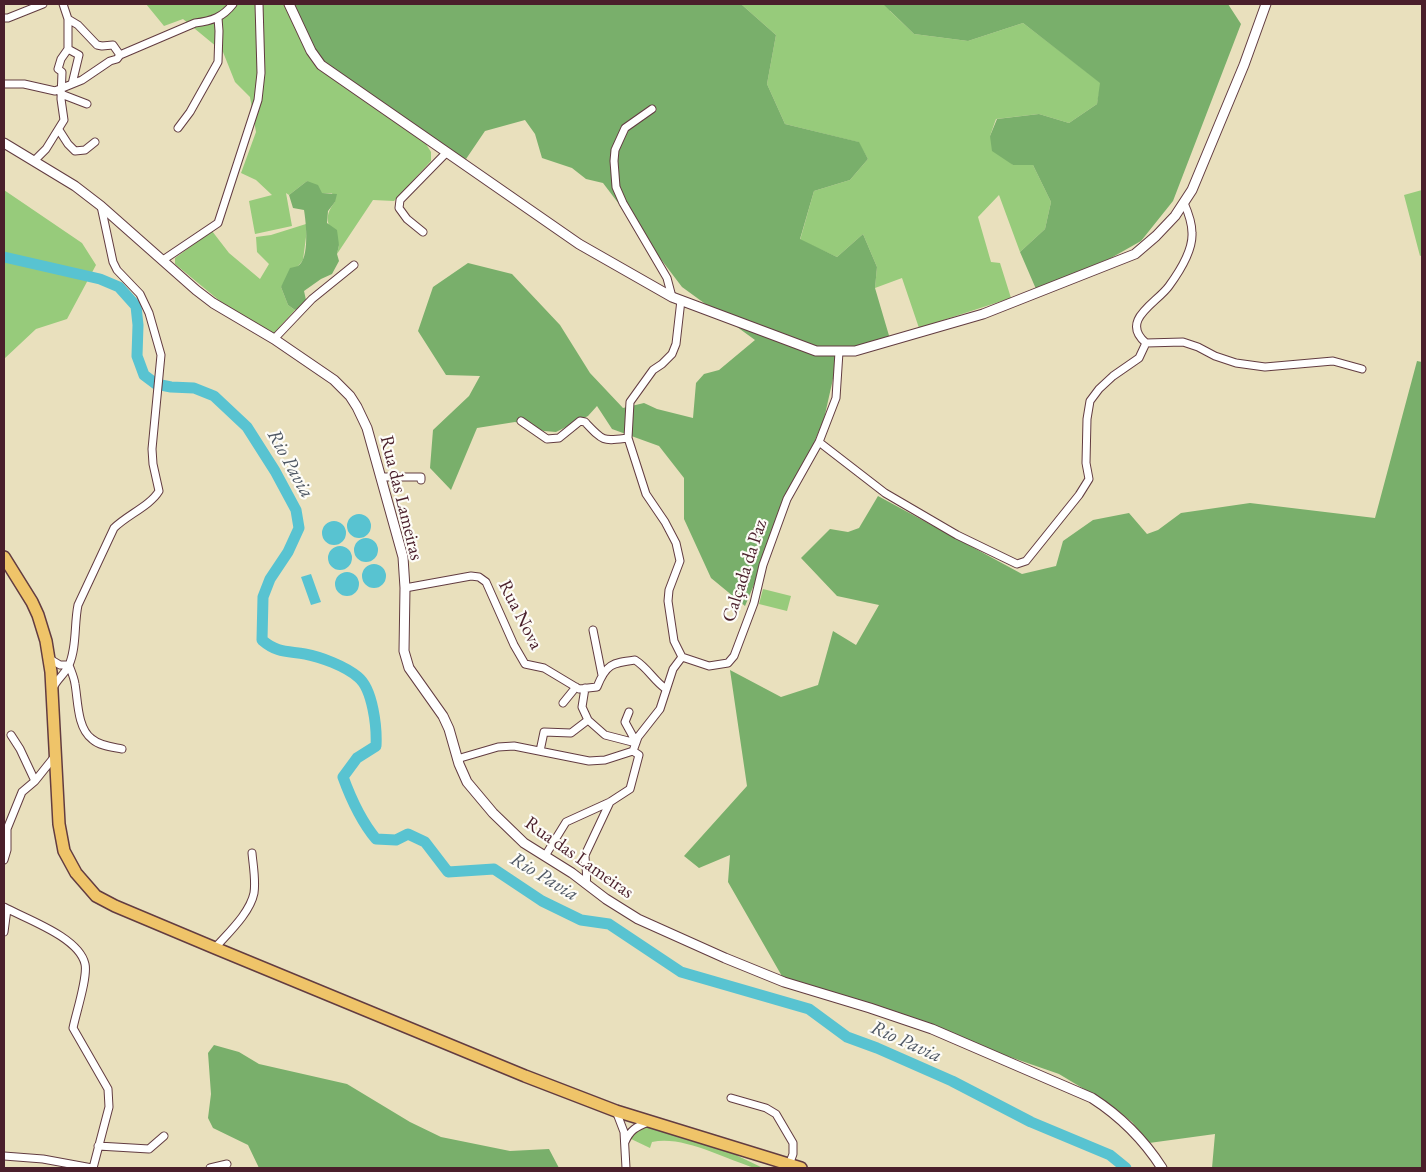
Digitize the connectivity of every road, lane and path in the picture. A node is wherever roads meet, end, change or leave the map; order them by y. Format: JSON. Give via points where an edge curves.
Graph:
{"nodes":[{"id":1,"x":43,"y":4,"type":"edge"},
{"id":2,"x":63,"y":4,"type":"edge"},
{"id":3,"x":234,"y":4,"type":"edge"},
{"id":4,"x":258,"y":4,"type":"edge"},
{"id":5,"x":290,"y":4,"type":"edge"},
{"id":6,"x":1266,"y":4,"type":"edge"},
{"id":7,"x":4,"y":18,"type":"edge"},
{"id":8,"x":218,"y":18,"type":"junction"},
{"id":9,"x":68,"y":19,"type":"junction"},
{"id":10,"x":68,"y":49,"type":"junction"},
{"id":11,"x":120,"y":55,"type":"junction"},
{"id":12,"x":4,"y":84,"type":"edge"},
{"id":13,"x":72,"y":84,"type":"junction"},
{"id":14,"x":61,"y":91,"type":"junction"},
{"id":15,"x":87,"y":104,"type":"dead end"},
{"id":16,"x":652,"y":109,"type":"dead end"},
{"id":17,"x":178,"y":128,"type":"dead end"},
{"id":18,"x":59,"y":130,"type":"junction"},
{"id":19,"x":95,"y":142,"type":"dead end"},
{"id":20,"x":4,"y":143,"type":"edge"},
{"id":21,"x":446,"y":152,"type":"junction"},
{"id":22,"x":34,"y":161,"type":"junction"},
{"id":23,"x":1184,"y":203,"type":"junction"},
{"id":24,"x":101,"y":206,"type":"junction"},
{"id":25,"x":114,"y":218,"type":"junction"},
{"id":26,"x":106,"y":231,"type":"junction"},
{"id":27,"x":423,"y":232,"type":"dead end"},
{"id":28,"x":163,"y":260,"type":"junction"},
{"id":29,"x":354,"y":265,"type":"dead end"},
{"id":30,"x":672,"y":297,"type":"junction"},
{"id":31,"x":681,"y":300,"type":"junction"},
{"id":32,"x":274,"y":339,"type":"junction"},
{"id":33,"x":1146,"y":343,"type":"junction"},
{"id":34,"x":839,"y":352,"type":"junction"},
{"id":35,"x":1362,"y":369,"type":"dead end"},
{"id":36,"x":521,"y":421,"type":"dead end"},
{"id":37,"x":628,"y":438,"type":"junction"},
{"id":38,"x":820,"y":442,"type":"junction"},
{"id":39,"x":381,"y":477,"type":"junction"},
{"id":40,"x":421,"y":480,"type":"dead end"},
{"id":41,"x":4,"y":558,"type":"edge"},
{"id":42,"x":405,"y":588,"type":"junction"},
{"id":43,"x":592,"y":630,"type":"dead end"},
{"id":44,"x":682,"y":657,"type":"junction"},
{"id":45,"x":50,"y":659,"type":"junction"},
{"id":46,"x":67,"y":668,"type":"junction"},
{"id":47,"x":51,"y":672,"type":"junction"},
{"id":48,"x":602,"y":675,"type":"junction"},
{"id":49,"x":576,"y":687,"type":"junction"},
{"id":50,"x":585,"y":688,"type":"junction"},
{"id":51,"x":52,"y":689,"type":"junction"},
{"id":52,"x":666,"y":689,"type":"junction"},
{"id":53,"x":563,"y":703,"type":"dead end"},
{"id":54,"x":629,"y":712,"type":"dead end"},
{"id":55,"x":588,"y":720,"type":"junction"},
{"id":56,"x":11,"y":735,"type":"dead end"},
{"id":57,"x":636,"y":742,"type":"junction"},
{"id":58,"x":122,"y":749,"type":"dead end"},
{"id":59,"x":540,"y":751,"type":"junction"},
{"id":60,"x":632,"y":751,"type":"junction"},
{"id":61,"x":55,"y":756,"type":"junction"},
{"id":62,"x":457,"y":759,"type":"junction"},
{"id":63,"x":35,"y":781,"type":"junction"},
{"id":64,"x":610,"y":802,"type":"junction"},
{"id":65,"x":252,"y":853,"type":"dead end"},
{"id":66,"x":545,"y":856,"type":"junction"},
{"id":67,"x":4,"y":860,"type":"edge"},
{"id":68,"x":586,"y":884,"type":"junction"},
{"id":69,"x":6,"y":908,"type":"edge"},
{"id":70,"x":4,"y":932,"type":"edge"},
{"id":71,"x":215,"y":948,"type":"junction"},
{"id":72,"x":731,"y":1098,"type":"dead end"},
{"id":73,"x":616,"y":1111,"type":"junction"},
{"id":74,"x":630,"y":1116,"type":"junction"},
{"id":75,"x":648,"y":1122,"type":"junction"},
{"id":76,"x":621,"y":1124,"type":"junction"},
{"id":77,"x":634,"y":1128,"type":"junction"},
{"id":78,"x":164,"y":1136,"type":"dead end"},
{"id":79,"x":624,"y":1142,"type":"junction"},
{"id":80,"x":98,"y":1146,"type":"junction"},
{"id":81,"x":4,"y":1156,"type":"edge"},
{"id":82,"x":227,"y":1164,"type":"dead end"},
{"id":83,"x":795,"y":1166,"type":"edge"},
{"id":84,"x":93,"y":1168,"type":"edge"},
{"id":85,"x":210,"y":1168,"type":"edge"},
{"id":86,"x":626,"y":1168,"type":"edge"},
{"id":87,"x":1162,"y":1168,"type":"edge"}],
"edges":[{"from":1,"to":7,"type":"street"},
{"from":2,"to":9,"type":"street"},
{"from":3,"to":8,"type":"street"},
{"from":4,"to":28,"type":"street","via":[[261,73],[258,100],[218,223]]},
{"from":5,"to":21,"type":"street","via":[[311,51],[321,65]]},
{"from":6,"to":23,"type":"street","via":[[1208,153]]},
{"from":8,"to":11,"type":"street","via":[[195,24]]},
{"from":8,"to":17,"type":"street","via":[[218,62]]},
{"from":9,"to":10,"type":"street"},
{"from":9,"to":11,"type":"street","via":[[97,45],[113,44]]},
{"from":10,"to":13,"type":"street","via":[[79,55]]},
{"from":10,"to":14,"type":"street","via":[[58,69],[62,72]]},
{"from":11,"to":13,"type":"street"},
{"from":12,"to":14,"type":"street"},
{"from":13,"to":14,"type":"street"},
{"from":14,"to":15,"type":"street"},
{"from":14,"to":18,"type":"street","via":[[64,120]]},
{"from":16,"to":30,"type":"street","via":[[625,128],[615,150],[614,170],[616,187],[623,203],[667,278]]},
{"from":18,"to":19,"type":"street","via":[[74,151],[85,150]]},
{"from":18,"to":22,"type":"street"},
{"from":20,"to":22,"type":"street","name":"Rua das Lameiras"},
{"from":21,"to":27,"type":"street","via":[[400,200],[399,208]]},
{"from":21,"to":30,"type":"street","via":[[579,244]]},
{"from":22,"to":24,"type":"street","name":"Rua das Lameiras"},
{"from":23,"to":33,"type":"street","via":[[1192,233],[1189,251],[1168,287],[1143,311],[1136,328]]},
{"from":23,"to":34,"type":"street","via":[[1156,236],[1135,254],[1116,263],[983,314],[855,351]]},
{"from":24,"to":25,"type":"street","name":"Rua das Lameiras"},
{"from":24,"to":26,"type":"street"},
{"from":25,"to":26,"type":"street"},
{"from":25,"to":28,"type":"street","name":"Rua das Lameiras"},
{"from":26,"to":46,"type":"street","via":[[113,262],[140,294],[161,355],[152,449],[159,491],[156,497],[114,528],[78,605],[73,649]]},
{"from":28,"to":32,"type":"street","name":"Rua das Lameiras","via":[[208,299]]},
{"from":29,"to":32,"type":"street","via":[[312,298]]},
{"from":30,"to":31,"type":"street"},
{"from":31,"to":34,"type":"street","via":[[816,352]]},
{"from":31,"to":37,"type":"street","via":[[676,344],[672,354],[653,370],[630,402]]},
{"from":32,"to":39,"type":"street","name":"Rua das Lameiras","via":[[334,380],[350,396],[367,428]]},
{"from":33,"to":35,"type":"street","via":[[1183,342],[1236,363],[1265,367],[1333,361]]},
{"from":33,"to":38,"type":"street","via":[[1139,358],[1113,376],[1090,401],[1086,462],[1090,479],[1026,560],[1017,564],[957,535],[885,493]]},
{"from":34,"to":38,"type":"street","name":"Calçada da Paz","via":[[836,398]]},
{"from":36,"to":37,"type":"street","via":[[547,439],[558,438],[580,421],[606,440]]},
{"from":37,"to":44,"type":"street","via":[[646,494],[676,543],[680,561],[668,601],[674,641]]},
{"from":38,"to":44,"type":"street","name":"Calçada da Paz","via":[[787,499],[734,656],[728,663],[709,666]]},
{"from":39,"to":40,"type":"street","via":[[421,477]]},
{"from":39,"to":42,"type":"street","name":"Rua das Lameiras","via":[[401,550]]},
{"from":41,"to":45,"type":"main road","via":[[26,590],[38,615]]},
{"from":42,"to":49,"type":"street","name":"Rua Nova","via":[[479,577],[486,582],[525,664],[544,668]]},
{"from":42,"to":62,"type":"street","name":"Rua das Lameiras","via":[[404,651],[410,668],[443,716]]},
{"from":43,"to":48,"type":"street"},
{"from":44,"to":52,"type":"street","via":[[673,669]]},
{"from":45,"to":46,"type":"street"},
{"from":45,"to":47,"type":"main road"},
{"from":46,"to":47,"type":"street"},
{"from":46,"to":51,"type":"street"},
{"from":46,"to":58,"type":"street","via":[[74,681],[86,732],[91,739],[103,745]]},
{"from":47,"to":51,"type":"main road"},
{"from":48,"to":50,"type":"street","via":[[598,687]]},
{"from":48,"to":52,"type":"street","via":[[609,666],[635,660]]},
{"from":49,"to":50,"type":"street","name":"Rua Nova"},
{"from":49,"to":53,"type":"street"},
{"from":50,"to":55,"type":"street","via":[[582,707]]},
{"from":51,"to":61,"type":"main road"},
{"from":52,"to":57,"type":"street","via":[[660,710]]},
{"from":54,"to":57,"type":"street","via":[[625,722]]},
{"from":55,"to":57,"type":"street","via":[[605,735]]},
{"from":55,"to":59,"type":"street","via":[[571,733],[544,732]]},
{"from":56,"to":63,"type":"street"},
{"from":57,"to":60,"type":"street"},
{"from":59,"to":60,"type":"street","via":[[589,761],[605,760]]},
{"from":59,"to":62,"type":"street","via":[[514,746],[498,747]]},
{"from":60,"to":64,"type":"street","via":[[639,755],[630,789]]},
{"from":61,"to":63,"type":"street"},
{"from":61,"to":71,"type":"main road","via":[[61,838],[67,859],[81,880],[96,896],[115,906]]},
{"from":62,"to":66,"type":"street","name":"Rua das Lameiras","via":[[467,782],[493,813],[524,843]]},
{"from":63,"to":67,"type":"street","via":[[22,792],[10,821]]},
{"from":64,"to":66,"type":"street","via":[[566,822]]},
{"from":64,"to":68,"type":"street","via":[[585,854]]},
{"from":65,"to":71,"type":"street","via":[[252,898],[235,926]]},
{"from":66,"to":68,"type":"street","name":"Rua das Lameiras"},
{"from":68,"to":87,"type":"street","name":"Rua das Lameiras","via":[[636,917],[725,958],[775,979],[932,1029],[1084,1094],[1109,1109],[1152,1152]]},
{"from":69,"to":70,"type":"street"},
{"from":69,"to":80,"type":"street","via":[[68,940],[85,962],[72,1028],[108,1089],[109,1107]]},
{"from":71,"to":73,"type":"main road"},
{"from":72,"to":83,"type":"street","via":[[776,1114],[793,1143]]},
{"from":73,"to":74,"type":"main road"},
{"from":73,"to":76,"type":"street"},
{"from":74,"to":75,"type":"main road"},
{"from":74,"to":76,"type":"street"},
{"from":74,"to":77,"type":"street"},
{"from":75,"to":77,"type":"street"},
{"from":75,"to":83,"type":"main road"},
{"from":76,"to":79,"type":"street"},
{"from":77,"to":79,"type":"street"},
{"from":78,"to":80,"type":"street","via":[[149,1149]]},
{"from":79,"to":86,"type":"street"},
{"from":80,"to":84,"type":"street"},
{"from":81,"to":84,"type":"street"},
{"from":82,"to":85,"type":"street"}]}
